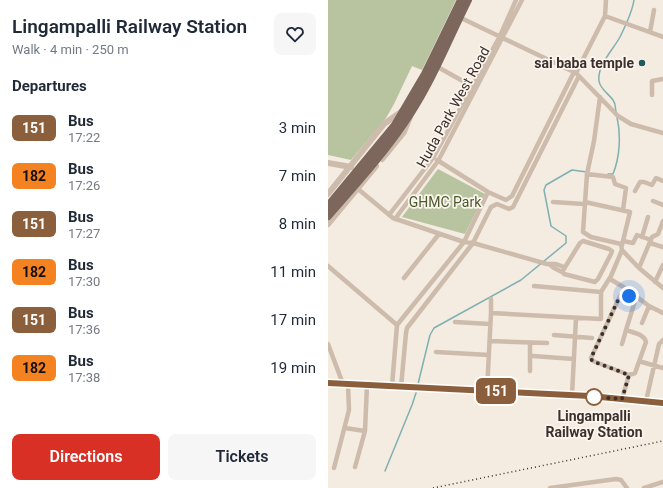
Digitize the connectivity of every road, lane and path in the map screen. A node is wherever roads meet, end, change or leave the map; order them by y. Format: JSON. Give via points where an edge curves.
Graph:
{"nodes":[{"id":1,"x":461,"y":0,"type":"edge"},
{"id":2,"x":468,"y":0,"type":"edge"},
{"id":3,"x":516,"y":0,"type":"edge"},
{"id":4,"x":522,"y":0,"type":"edge"},
{"id":5,"x":606,"y":0,"type":"edge"},
{"id":6,"x":654,"y":10,"type":"dead end"},
{"id":7,"x":605,"y":16,"type":"junction"},
{"id":8,"x":460,"y":17,"type":"junction"},
{"id":9,"x":650,"y":32,"type":"junction"},
{"id":10,"x":502,"y":36,"type":"junction"},
{"id":11,"x":663,"y":36,"type":"edge"},
{"id":12,"x":436,"y":66,"type":"junction"},
{"id":13,"x":577,"y":73,"type":"junction"},
{"id":14,"x":663,"y":79,"type":"edge"},
{"id":15,"x":468,"y":84,"type":"dead end"},
{"id":16,"x":652,"y":94,"type":"dead end"},
{"id":17,"x":600,"y":98,"type":"junction"},
{"id":18,"x":408,"y":112,"type":"junction"},
{"id":19,"x":663,"y":133,"type":"edge"},
{"id":20,"x":387,"y":141,"type":"junction"},
{"id":21,"x":433,"y":158,"type":"junction"},
{"id":22,"x":438,"y":161,"type":"junction"},
{"id":23,"x":328,"y":163,"type":"edge"},
{"id":24,"x":351,"y":167,"type":"junction"},
{"id":25,"x":587,"y":172,"type":"junction"},
{"id":26,"x":663,"y":181,"type":"edge"},
{"id":27,"x":358,"y":189,"type":"junction"},
{"id":28,"x":635,"y":191,"type":"dead end"},
{"id":29,"x":488,"y":192,"type":"junction"},
{"id":30,"x":328,"y":194,"type":"edge"},
{"id":31,"x":653,"y":201,"type":"dead end"},
{"id":32,"x":553,"y":202,"type":"dead end"},
{"id":33,"x":584,"y":203,"type":"junction"},
{"id":34,"x":663,"y":205,"type":"edge"},
{"id":35,"x":328,"y":206,"type":"edge"},
{"id":36,"x":623,"y":210,"type":"junction"},
{"id":37,"x":389,"y":215,"type":"junction"},
{"id":38,"x":328,"y":216,"type":"edge"},
{"id":39,"x":648,"y":217,"type":"dead end"},
{"id":40,"x":395,"y":219,"type":"junction"},
{"id":41,"x":663,"y":221,"type":"edge"},
{"id":42,"x":328,"y":224,"type":"edge"},
{"id":43,"x":439,"y":234,"type":"junction"},
{"id":44,"x":643,"y":235,"type":"junction"},
{"id":45,"x":651,"y":240,"type":"junction"},
{"id":46,"x":464,"y":242,"type":"junction"},
{"id":47,"x":473,"y":243,"type":"junction"},
{"id":48,"x":622,"y":245,"type":"junction"},
{"id":49,"x":663,"y":247,"type":"edge"},
{"id":50,"x":663,"y":265,"type":"edge"},
{"id":51,"x":328,"y":266,"type":"edge"},
{"id":52,"x":638,"y":268,"type":"junction"},
{"id":53,"x":563,"y":270,"type":"junction"},
{"id":54,"x":404,"y":278,"type":"dead end"},
{"id":55,"x":610,"y":279,"type":"junction"},
{"id":56,"x":655,"y":282,"type":"junction"},
{"id":57,"x":534,"y":286,"type":"dead end"},
{"id":58,"x":663,"y":288,"type":"edge"},
{"id":59,"x":601,"y":292,"type":"junction"},
{"id":60,"x":491,"y":299,"type":"dead end"},
{"id":61,"x":649,"y":306,"type":"junction"},
{"id":62,"x":663,"y":313,"type":"edge"},
{"id":63,"x":491,"y":314,"type":"junction"},
{"id":64,"x":576,"y":318,"type":"junction"},
{"id":65,"x":455,"y":322,"type":"dead end"},
{"id":66,"x":642,"y":323,"type":"dead end"},
{"id":67,"x":490,"y":324,"type":"junction"},
{"id":68,"x":397,"y":325,"type":"junction"},
{"id":69,"x":626,"y":330,"type":"junction"},
{"id":70,"x":554,"y":335,"type":"dead end"},
{"id":71,"x":575,"y":337,"type":"junction"},
{"id":72,"x":592,"y":338,"type":"dead end"},
{"id":73,"x":663,"y":340,"type":"edge"},
{"id":74,"x":490,"y":341,"type":"junction"},
{"id":75,"x":530,"y":343,"type":"junction"},
{"id":76,"x":547,"y":343,"type":"dead end"},
{"id":77,"x":328,"y":344,"type":"edge"},
{"id":78,"x":622,"y":344,"type":"dead end"},
{"id":79,"x":436,"y":352,"type":"dead end"},
{"id":80,"x":489,"y":355,"type":"junction"},
{"id":81,"x":533,"y":356,"type":"dead end"},
{"id":82,"x":574,"y":359,"type":"junction"},
{"id":83,"x":642,"y":362,"type":"dead end"},
{"id":84,"x":654,"y":366,"type":"junction"},
{"id":85,"x":663,"y":368,"type":"edge"},
{"id":86,"x":530,"y":371,"type":"dead end"},
{"id":87,"x":629,"y":375,"type":"junction"},
{"id":88,"x":328,"y":383,"type":"edge"},
{"id":89,"x":345,"y":384,"type":"junction"},
{"id":90,"x":367,"y":385,"type":"junction"},
{"id":91,"x":392,"y":386,"type":"junction"},
{"id":92,"x":401,"y":387,"type":"junction"},
{"id":93,"x":487,"y":391,"type":"junction"},
{"id":94,"x":572,"y":395,"type":"junction"},
{"id":95,"x":622,"y":399,"type":"junction"},
{"id":96,"x":646,"y":401,"type":"junction"},
{"id":97,"x":663,"y":403,"type":"edge"},
{"id":98,"x":345,"y":428,"type":"junction"},
{"id":99,"x":365,"y":431,"type":"junction"},
{"id":100,"x":355,"y":467,"type":"dead end"},
{"id":101,"x":334,"y":468,"type":"dead end"},
{"id":102,"x":663,"y":482,"type":"edge"},
{"id":103,"x":550,"y":488,"type":"edge"},
{"id":104,"x":628,"y":488,"type":"edge"},
{"id":105,"x":644,"y":488,"type":"edge"}],
"edges":[{"from":1,"to":18,"type":"main road"},
{"from":2,"to":8,"type":"main road"},
{"from":3,"to":10,"type":"street","name":"Huda Park West Road"},
{"from":4,"to":10,"type":"street","name":"Huda Park West Road"},
{"from":5,"to":7,"type":"street"},
{"from":6,"to":9,"type":"street"},
{"from":7,"to":9,"type":"street"},
{"from":7,"to":13,"type":"street"},
{"from":8,"to":10,"type":"street"},
{"from":8,"to":12,"type":"main road"},
{"from":9,"to":11,"type":"street"},
{"from":10,"to":13,"type":"street"},
{"from":10,"to":21,"type":"street","name":"Huda Park West Road"},
{"from":10,"to":22,"type":"street","name":"Huda Park West Road"},
{"from":12,"to":15,"type":"street"},
{"from":12,"to":18,"type":"main road"},
{"from":13,"to":17,"type":"street"},
{"from":13,"to":29,"type":"street","via":[[512,196],[506,200]]},
{"from":13,"to":47,"type":"street","via":[[513,207],[509,209],[497,204],[491,207]]},
{"from":14,"to":16,"type":"street","via":[[652,81]]},
{"from":17,"to":19,"type":"street","via":[[613,112],[631,124]]},
{"from":17,"to":25,"type":"street"},
{"from":18,"to":20,"type":"main road"},
{"from":18,"to":24,"type":"street","via":[[384,124]]},
{"from":18,"to":27,"type":"street","via":[[404,132]]},
{"from":20,"to":35,"type":"main road"},
{"from":20,"to":38,"type":"main road"},
{"from":21,"to":22,"type":"street"},
{"from":21,"to":37,"type":"street","name":"Huda Park West Road"},
{"from":22,"to":29,"type":"street"},
{"from":22,"to":40,"type":"street","name":"Huda Park West Road"},
{"from":23,"to":24,"type":"street"},
{"from":24,"to":30,"type":"street"},
{"from":25,"to":33,"type":"street"},
{"from":25,"to":36,"type":"street","via":[[610,176],[614,178],[615,184],[626,188]]},
{"from":26,"to":28,"type":"street","via":[[656,178],[652,185],[640,182]]},
{"from":27,"to":37,"type":"street"},
{"from":27,"to":42,"type":"street"},
{"from":29,"to":46,"type":"street"},
{"from":31,"to":34,"type":"street"},
{"from":32,"to":33,"type":"street"},
{"from":33,"to":36,"type":"street"},
{"from":33,"to":48,"type":"street","via":[[583,232],[591,237]]},
{"from":36,"to":48,"type":"street","via":[[630,213]]},
{"from":37,"to":40,"type":"street"},
{"from":39,"to":44,"type":"street"},
{"from":40,"to":43,"type":"street"},
{"from":41,"to":45,"type":"street","via":[[658,234]]},
{"from":43,"to":46,"type":"street"},
{"from":43,"to":54,"type":"street"},
{"from":44,"to":45,"type":"street"},
{"from":44,"to":48,"type":"street","via":[[636,235],[633,243]]},
{"from":45,"to":49,"type":"street"},
{"from":45,"to":52,"type":"street"},
{"from":46,"to":47,"type":"street"},
{"from":46,"to":68,"type":"street"},
{"from":47,"to":53,"type":"street","via":[[556,264]]},
{"from":47,"to":92,"type":"street","via":[[407,328]]},
{"from":48,"to":52,"type":"street"},
{"from":48,"to":55,"type":"street"},
{"from":50,"to":56,"type":"street"},
{"from":51,"to":68,"type":"street"},
{"from":52,"to":56,"type":"street"},
{"from":53,"to":53,"type":"street","via":[[583,241],[612,251],[595,282],[564,274]]},
{"from":55,"to":59,"type":"street"},
{"from":55,"to":61,"type":"street"},
{"from":56,"to":58,"type":"street"},
{"from":57,"to":59,"type":"street"},
{"from":59,"to":64,"type":"street","via":[[601,319]]},
{"from":60,"to":63,"type":"street"},
{"from":61,"to":62,"type":"street"},
{"from":61,"to":66,"type":"street"},
{"from":63,"to":64,"type":"street"},
{"from":63,"to":67,"type":"street"},
{"from":64,"to":71,"type":"street"},
{"from":65,"to":67,"type":"street"},
{"from":67,"to":74,"type":"street"},
{"from":68,"to":91,"type":"street"},
{"from":69,"to":78,"type":"street"},
{"from":69,"to":87,"type":"street","via":[[642,335],[646,342],[635,373]]},
{"from":69,"to":87,"type":"street","via":[[635,301],[623,294],[591,358],[592,361]]},
{"from":70,"to":71,"type":"street"},
{"from":71,"to":72,"type":"street"},
{"from":71,"to":82,"type":"street"},
{"from":73,"to":84,"type":"street","via":[[659,344]]},
{"from":74,"to":75,"type":"street"},
{"from":74,"to":80,"type":"street"},
{"from":75,"to":76,"type":"street"},
{"from":75,"to":86,"type":"street"},
{"from":77,"to":89,"type":"street"},
{"from":79,"to":80,"type":"street"},
{"from":80,"to":93,"type":"street"},
{"from":81,"to":82,"type":"street"},
{"from":82,"to":94,"type":"street"},
{"from":83,"to":84,"type":"street"},
{"from":84,"to":85,"type":"street"},
{"from":84,"to":96,"type":"street"},
{"from":87,"to":95,"type":"street"},
{"from":88,"to":89,"type":"street"},
{"from":89,"to":90,"type":"street"},
{"from":89,"to":98,"type":"street","via":[[349,410]]},
{"from":90,"to":91,"type":"street"},
{"from":90,"to":99,"type":"street"},
{"from":91,"to":92,"type":"street"},
{"from":92,"to":93,"type":"street"},
{"from":93,"to":94,"type":"street"},
{"from":94,"to":95,"type":"street"},
{"from":95,"to":96,"type":"street"},
{"from":96,"to":97,"type":"street"},
{"from":98,"to":99,"type":"street"},
{"from":98,"to":101,"type":"street"},
{"from":99,"to":100,"type":"street"},
{"from":102,"to":105,"type":"street"},
{"from":103,"to":104,"type":"street","via":[[616,479],[621,480]]}]}
